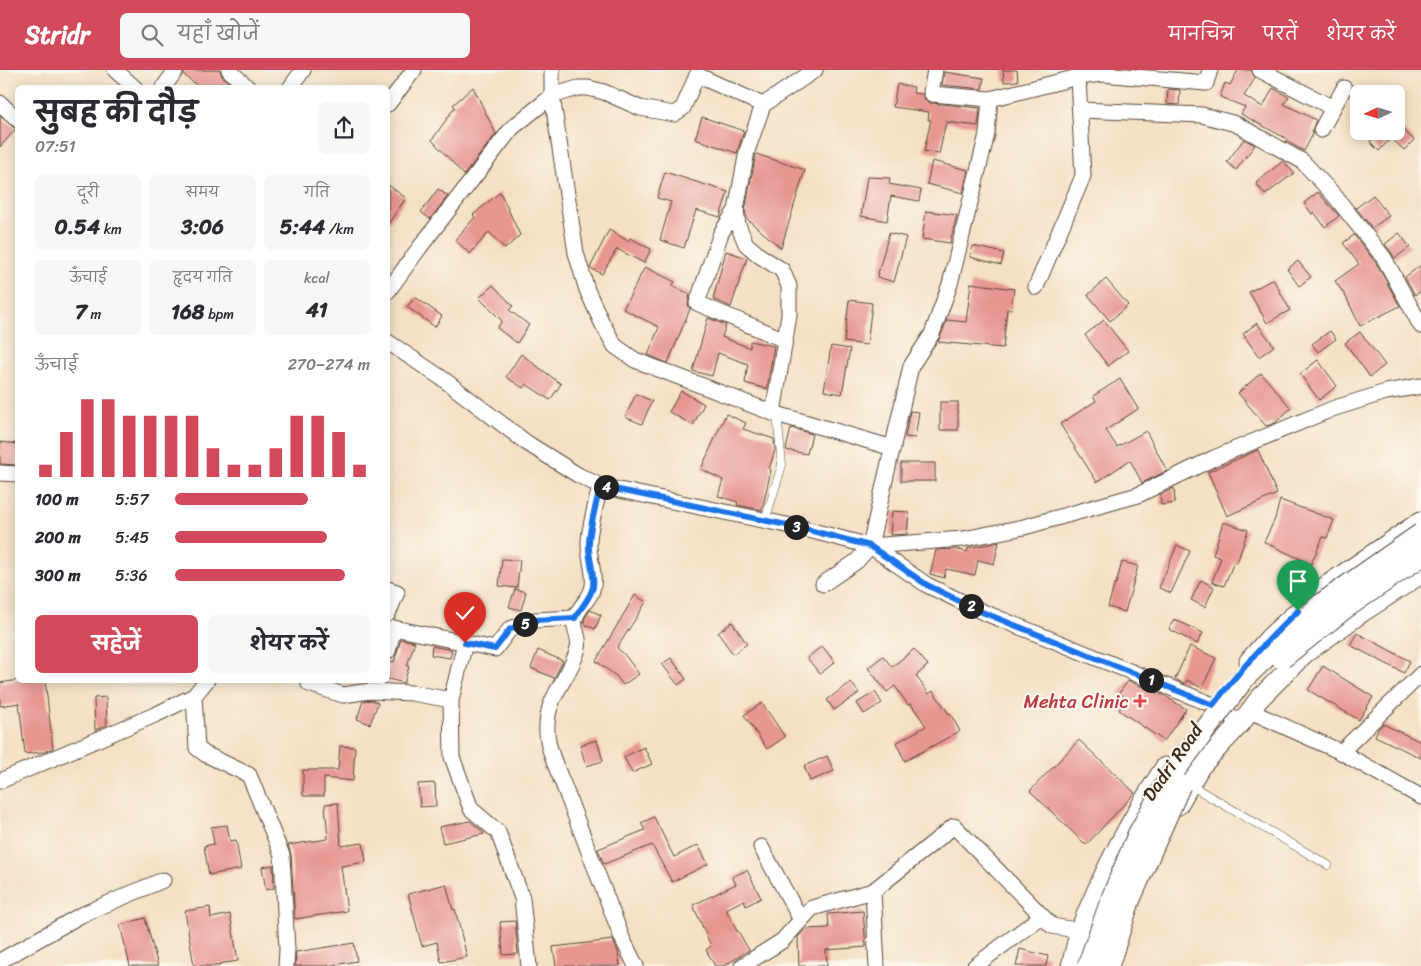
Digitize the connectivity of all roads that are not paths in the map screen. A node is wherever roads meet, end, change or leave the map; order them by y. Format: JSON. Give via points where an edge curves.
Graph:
{"nodes":[{"id":1,"x":115,"y":70,"type":"edge"},
{"id":2,"x":176,"y":70,"type":"edge"},
{"id":3,"x":229,"y":70,"type":"edge"},
{"id":4,"x":304,"y":70,"type":"edge"},
{"id":5,"x":414,"y":70,"type":"edge"},
{"id":6,"x":552,"y":70,"type":"edge"},
{"id":7,"x":815,"y":70,"type":"edge"},
{"id":8,"x":935,"y":70,"type":"edge"},
{"id":9,"x":1210,"y":70,"type":"edge"},
{"id":10,"x":1260,"y":70,"type":"edge"},
{"id":11,"x":1084,"y":74,"type":"edge"},
{"id":12,"x":132,"y":85,"type":"edge"},
{"id":13,"x":165,"y":85,"type":"edge"},
{"id":14,"x":245,"y":85,"type":"edge"},
{"id":15,"x":292,"y":85,"type":"edge"},
{"id":16,"x":1344,"y":88,"type":"dead end"},
{"id":17,"x":552,"y":96,"type":"junction"},
{"id":18,"x":990,"y":99,"type":"junction"},
{"id":19,"x":390,"y":101,"type":"edge"},
{"id":20,"x":0,"y":103,"type":"edge"},
{"id":21,"x":763,"y":105,"type":"junction"},
{"id":22,"x":1333,"y":108,"type":"junction"},
{"id":23,"x":1080,"y":110,"type":"junction"},
{"id":24,"x":15,"y":117,"type":"edge"},
{"id":25,"x":1320,"y":130,"type":"dead end"},
{"id":26,"x":736,"y":210,"type":"junction"},
{"id":27,"x":390,"y":288,"type":"edge"},
{"id":28,"x":1036,"y":288,"type":"dead end"},
{"id":29,"x":1421,"y":326,"type":"edge"},
{"id":30,"x":785,"y":340,"type":"junction"},
{"id":31,"x":390,"y":343,"type":"edge"},
{"id":32,"x":1421,"y":386,"type":"edge"},
{"id":33,"x":775,"y":413,"type":"junction"},
{"id":34,"x":893,"y":448,"type":"junction"},
{"id":35,"x":0,"y":473,"type":"edge"},
{"id":36,"x":15,"y":474,"type":"edge"},
{"id":37,"x":600,"y":486,"type":"junction"},
{"id":38,"x":765,"y":520,"type":"junction"},
{"id":39,"x":1421,"y":522,"type":"edge"},
{"id":40,"x":1421,"y":534,"type":"edge"},
{"id":41,"x":870,"y":546,"type":"junction"},
{"id":42,"x":1421,"y":556,"type":"edge"},
{"id":43,"x":1421,"y":574,"type":"edge"},
{"id":44,"x":823,"y":584,"type":"dead end"},
{"id":45,"x":390,"y":590,"type":"edge"},
{"id":46,"x":575,"y":618,"type":"junction"},
{"id":47,"x":390,"y":622,"type":"edge"},
{"id":48,"x":465,"y":643,"type":"junction"},
{"id":49,"x":1421,"y":674,"type":"edge"},
{"id":50,"x":205,"y":683,"type":"edge"},
{"id":51,"x":309,"y":684,"type":"dead end"},
{"id":52,"x":378,"y":686,"type":"edge"},
{"id":53,"x":194,"y":696,"type":"junction"},
{"id":54,"x":452,"y":700,"type":"junction"},
{"id":55,"x":1213,"y":705,"type":"junction"},
{"id":56,"x":1245,"y":717,"type":"junction"},
{"id":57,"x":1341,"y":752,"type":"junction"},
{"id":58,"x":0,"y":781,"type":"edge"},
{"id":59,"x":1190,"y":785,"type":"junction"},
{"id":60,"x":1420,"y":795,"type":"edge"},
{"id":61,"x":761,"y":847,"type":"dead end"},
{"id":62,"x":1328,"y":865,"type":"dead end"},
{"id":63,"x":163,"y":880,"type":"dead end"},
{"id":64,"x":873,"y":892,"type":"junction"},
{"id":65,"x":1042,"y":916,"type":"junction"},
{"id":66,"x":801,"y":920,"type":"junction"},
{"id":67,"x":1082,"y":926,"type":"junction"},
{"id":68,"x":0,"y":960,"type":"edge"},
{"id":69,"x":286,"y":966,"type":"edge"},
{"id":70,"x":529,"y":966,"type":"edge"},
{"id":71,"x":636,"y":966,"type":"edge"},
{"id":72,"x":742,"y":966,"type":"edge"},
{"id":73,"x":877,"y":966,"type":"edge"},
{"id":74,"x":975,"y":966,"type":"edge"},
{"id":75,"x":1071,"y":966,"type":"edge"},
{"id":76,"x":1088,"y":966,"type":"edge"},
{"id":77,"x":1108,"y":966,"type":"edge"},
{"id":78,"x":1117,"y":966,"type":"edge"}],
"edges":[{"from":1,"to":12,"type":"street"},
{"from":2,"to":13,"type":"street"},
{"from":3,"to":14,"type":"street"},
{"from":4,"to":15,"type":"street"},
{"from":5,"to":19,"type":"street"},
{"from":6,"to":17,"type":"street"},
{"from":7,"to":21,"type":"street"},
{"from":8,"to":18,"type":"street","via":[[931,94]]},
{"from":9,"to":11,"type":"street","via":[[1206,83]]},
{"from":10,"to":22,"type":"street"},
{"from":11,"to":18,"type":"street"},
{"from":11,"to":23,"type":"street"},
{"from":16,"to":22,"type":"street"},
{"from":17,"to":21,"type":"street","via":[[588,88],[640,108],[674,114],[684,108],[697,75]]},
{"from":17,"to":27,"type":"street","via":[[512,128]]},
{"from":17,"to":33,"type":"street","via":[[576,253],[587,290],[615,346],[635,360]]},
{"from":18,"to":34,"type":"street","via":[[987,134],[950,284],[932,334],[911,366]]},
{"from":20,"to":24,"type":"street"},
{"from":21,"to":26,"type":"street","via":[[747,151]]},
{"from":22,"to":25,"type":"street"},
{"from":23,"to":28,"type":"street","via":[[1083,176]]},
{"from":23,"to":29,"type":"street","via":[[1202,116],[1236,124],[1302,161],[1384,258]]},
{"from":26,"to":30,"type":"street","via":[[746,244],[782,270],[786,278],[789,315]]},
{"from":26,"to":30,"type":"street","via":[[720,233],[697,303]]},
{"from":30,"to":33,"type":"street"},
{"from":31,"to":37,"type":"street","via":[[527,443]]},
{"from":32,"to":41,"type":"street","via":[[1386,392],[1332,409],[1214,458],[1138,495],[1024,527],[963,539]]},
{"from":33,"to":34,"type":"street"},
{"from":33,"to":38,"type":"lane","via":[[782,465]]},
{"from":34,"to":41,"type":"street"},
{"from":35,"to":36,"type":"street"},
{"from":37,"to":38,"type":"street"},
{"from":37,"to":46,"type":"street","via":[[588,543],[593,586]]},
{"from":38,"to":41,"type":"street"},
{"from":39,"to":55,"type":"street","name":"Dadri Road","via":[[1326,586],[1270,637]]},
{"from":40,"to":76,"type":"main road","bridge":true,"via":[[1320,605],[1245,677],[1169,778],[1138,835]]},
{"from":41,"to":44,"type":"street","via":[[857,561]]},
{"from":41,"to":55,"type":"street","via":[[927,585],[982,612]]},
{"from":42,"to":77,"type":"main road","bridge":true,"via":[[1345,608],[1269,669],[1179,786],[1129,901]]},
{"from":43,"to":56,"type":"street","name":"Dadri Road","via":[[1304,654]]},
{"from":45,"to":47,"type":"street","via":[[397,592]]},
{"from":46,"to":48,"type":"street","via":[[534,620],[510,629],[495,649]]},
{"from":46,"to":71,"type":"street","via":[[579,645],[552,699],[547,735],[619,931]]},
{"from":47,"to":48,"type":"street"},
{"from":48,"to":54,"type":"street"},
{"from":49,"to":57,"type":"street"},
{"from":50,"to":53,"type":"street"},
{"from":51,"to":52,"type":"street","via":[[343,695]]},
{"from":52,"to":54,"type":"street"},
{"from":53,"to":58,"type":"street"},
{"from":53,"to":69,"type":"street","via":[[197,748],[250,775],[282,855]]},
{"from":54,"to":70,"type":"street","via":[[452,757],[471,808],[498,832],[522,898]]},
{"from":55,"to":56,"type":"street"},
{"from":55,"to":67,"type":"street","name":"Dadri Road","via":[[1144,800],[1112,859]]},
{"from":56,"to":57,"type":"street"},
{"from":56,"to":59,"type":"street","name":"Dadri Road","via":[[1200,767]]},
{"from":57,"to":60,"type":"street"},
{"from":59,"to":62,"type":"lane"},
{"from":59,"to":78,"type":"street","name":"Dadri Road","via":[[1173,814],[1148,875]]},
{"from":61,"to":66,"type":"street"},
{"from":63,"to":68,"type":"street","via":[[81,915]]},
{"from":64,"to":65,"type":"street","via":[[954,826]]},
{"from":64,"to":66,"type":"street","via":[[812,908]]},
{"from":64,"to":73,"type":"street"},
{"from":65,"to":67,"type":"street","via":[[1052,926],[1075,930]]},
{"from":65,"to":74,"type":"street"},
{"from":66,"to":72,"type":"street","via":[[782,941]]},
{"from":67,"to":75,"type":"street","name":"Dadri Road"}]}
